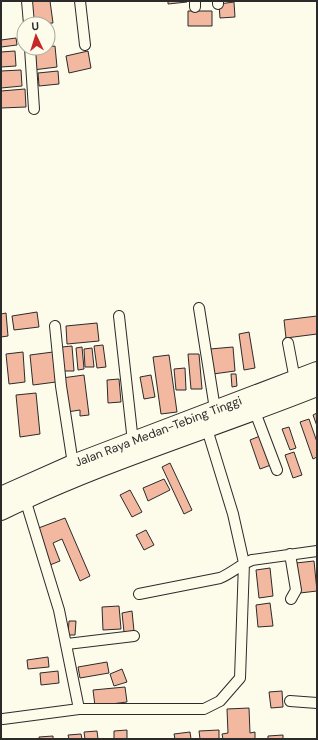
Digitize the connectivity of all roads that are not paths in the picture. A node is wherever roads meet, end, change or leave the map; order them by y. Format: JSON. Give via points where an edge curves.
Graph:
{"nodes":[{"id":1,"x":27,"y":1,"type":"edge"},
{"id":2,"x":80,"y":1,"type":"edge"},
{"id":3,"x":28,"y":16,"type":"edge"},
{"id":4,"x":85,"y":45,"type":"dead end"},
{"id":5,"x":31,"y":56,"type":"edge"},
{"id":6,"x":34,"y":109,"type":"dead end"},
{"id":7,"x":199,"y":308,"type":"dead end"},
{"id":8,"x":119,"y":316,"type":"dead end"},
{"id":9,"x":55,"y":326,"type":"dead end"},
{"id":10,"x":288,"y":343,"type":"dead end"},
{"id":11,"x":317,"y":371,"type":"edge"},
{"id":12,"x":296,"y":380,"type":"junction"},
{"id":13,"x":317,"y":387,"type":"edge"},
{"id":14,"x":255,"y":412,"type":"junction"},
{"id":15,"x":214,"y":421,"type":"junction"},
{"id":16,"x":132,"y":442,"type":"junction"},
{"id":17,"x":73,"y":464,"type":"junction"},
{"id":18,"x":277,"y":470,"type":"dead end"},
{"id":19,"x":1,"y":496,"type":"edge"},
{"id":20,"x":26,"y":499,"type":"junction"},
{"id":21,"x":1,"y":511,"type":"edge"},
{"id":22,"x":317,"y":551,"type":"edge"},
{"id":23,"x":290,"y":554,"type":"junction"},
{"id":24,"x":244,"y":563,"type":"junction"},
{"id":25,"x":139,"y":594,"type":"dead end"},
{"id":26,"x":291,"y":599,"type":"dead end"},
{"id":27,"x":134,"y":636,"type":"dead end"},
{"id":28,"x":67,"y":644,"type":"junction"},
{"id":29,"x":290,"y":701,"type":"dead end"},
{"id":30,"x":317,"y":703,"type":"edge"},
{"id":31,"x":79,"y":709,"type":"junction"},
{"id":32,"x":4,"y":719,"type":"dead end"}],
"edges":[{"from":1,"to":3,"type":"street"},
{"from":2,"to":4,"type":"street"},
{"from":5,"to":6,"type":"street"},
{"from":7,"to":15,"type":"street"},
{"from":8,"to":16,"type":"street"},
{"from":9,"to":17,"type":"street"},
{"from":10,"to":12,"type":"street"},
{"from":11,"to":12,"type":"highway","name":"Jalan Raya Medan-Tebing Tinggi"},
{"from":12,"to":15,"type":"highway","name":"Jalan Raya Medan-Tebing Tinggi"},
{"from":13,"to":14,"type":"highway","name":"Jalan Raya Medan-Tebing Tinggi"},
{"from":14,"to":15,"type":"highway","name":"Jalan Raya Medan-Tebing Tinggi"},
{"from":14,"to":18,"type":"street"},
{"from":15,"to":16,"type":"highway","name":"Jalan Raya Medan-Tebing Tinggi"},
{"from":15,"to":20,"type":"highway","name":"Jalan Raya Medan-Tebing Tinggi"},
{"from":15,"to":24,"type":"street"},
{"from":16,"to":17,"type":"highway","name":"Jalan Raya Medan-Tebing Tinggi"},
{"from":17,"to":19,"type":"highway","name":"Jalan Raya Medan-Tebing Tinggi"},
{"from":20,"to":21,"type":"highway","name":"Jalan Raya Medan-Tebing Tinggi"},
{"from":20,"to":28,"type":"street"},
{"from":22,"to":23,"type":"street"},
{"from":23,"to":24,"type":"street"},
{"from":23,"to":26,"type":"street","via":[[296,590]]},
{"from":24,"to":25,"type":"street","via":[[220,578]]},
{"from":24,"to":31,"type":"street","via":[[240,678],[220,701],[204,709]]},
{"from":27,"to":28,"type":"street"},
{"from":28,"to":31,"type":"street"},
{"from":29,"to":30,"type":"street"},
{"from":31,"to":32,"type":"street"}]}
